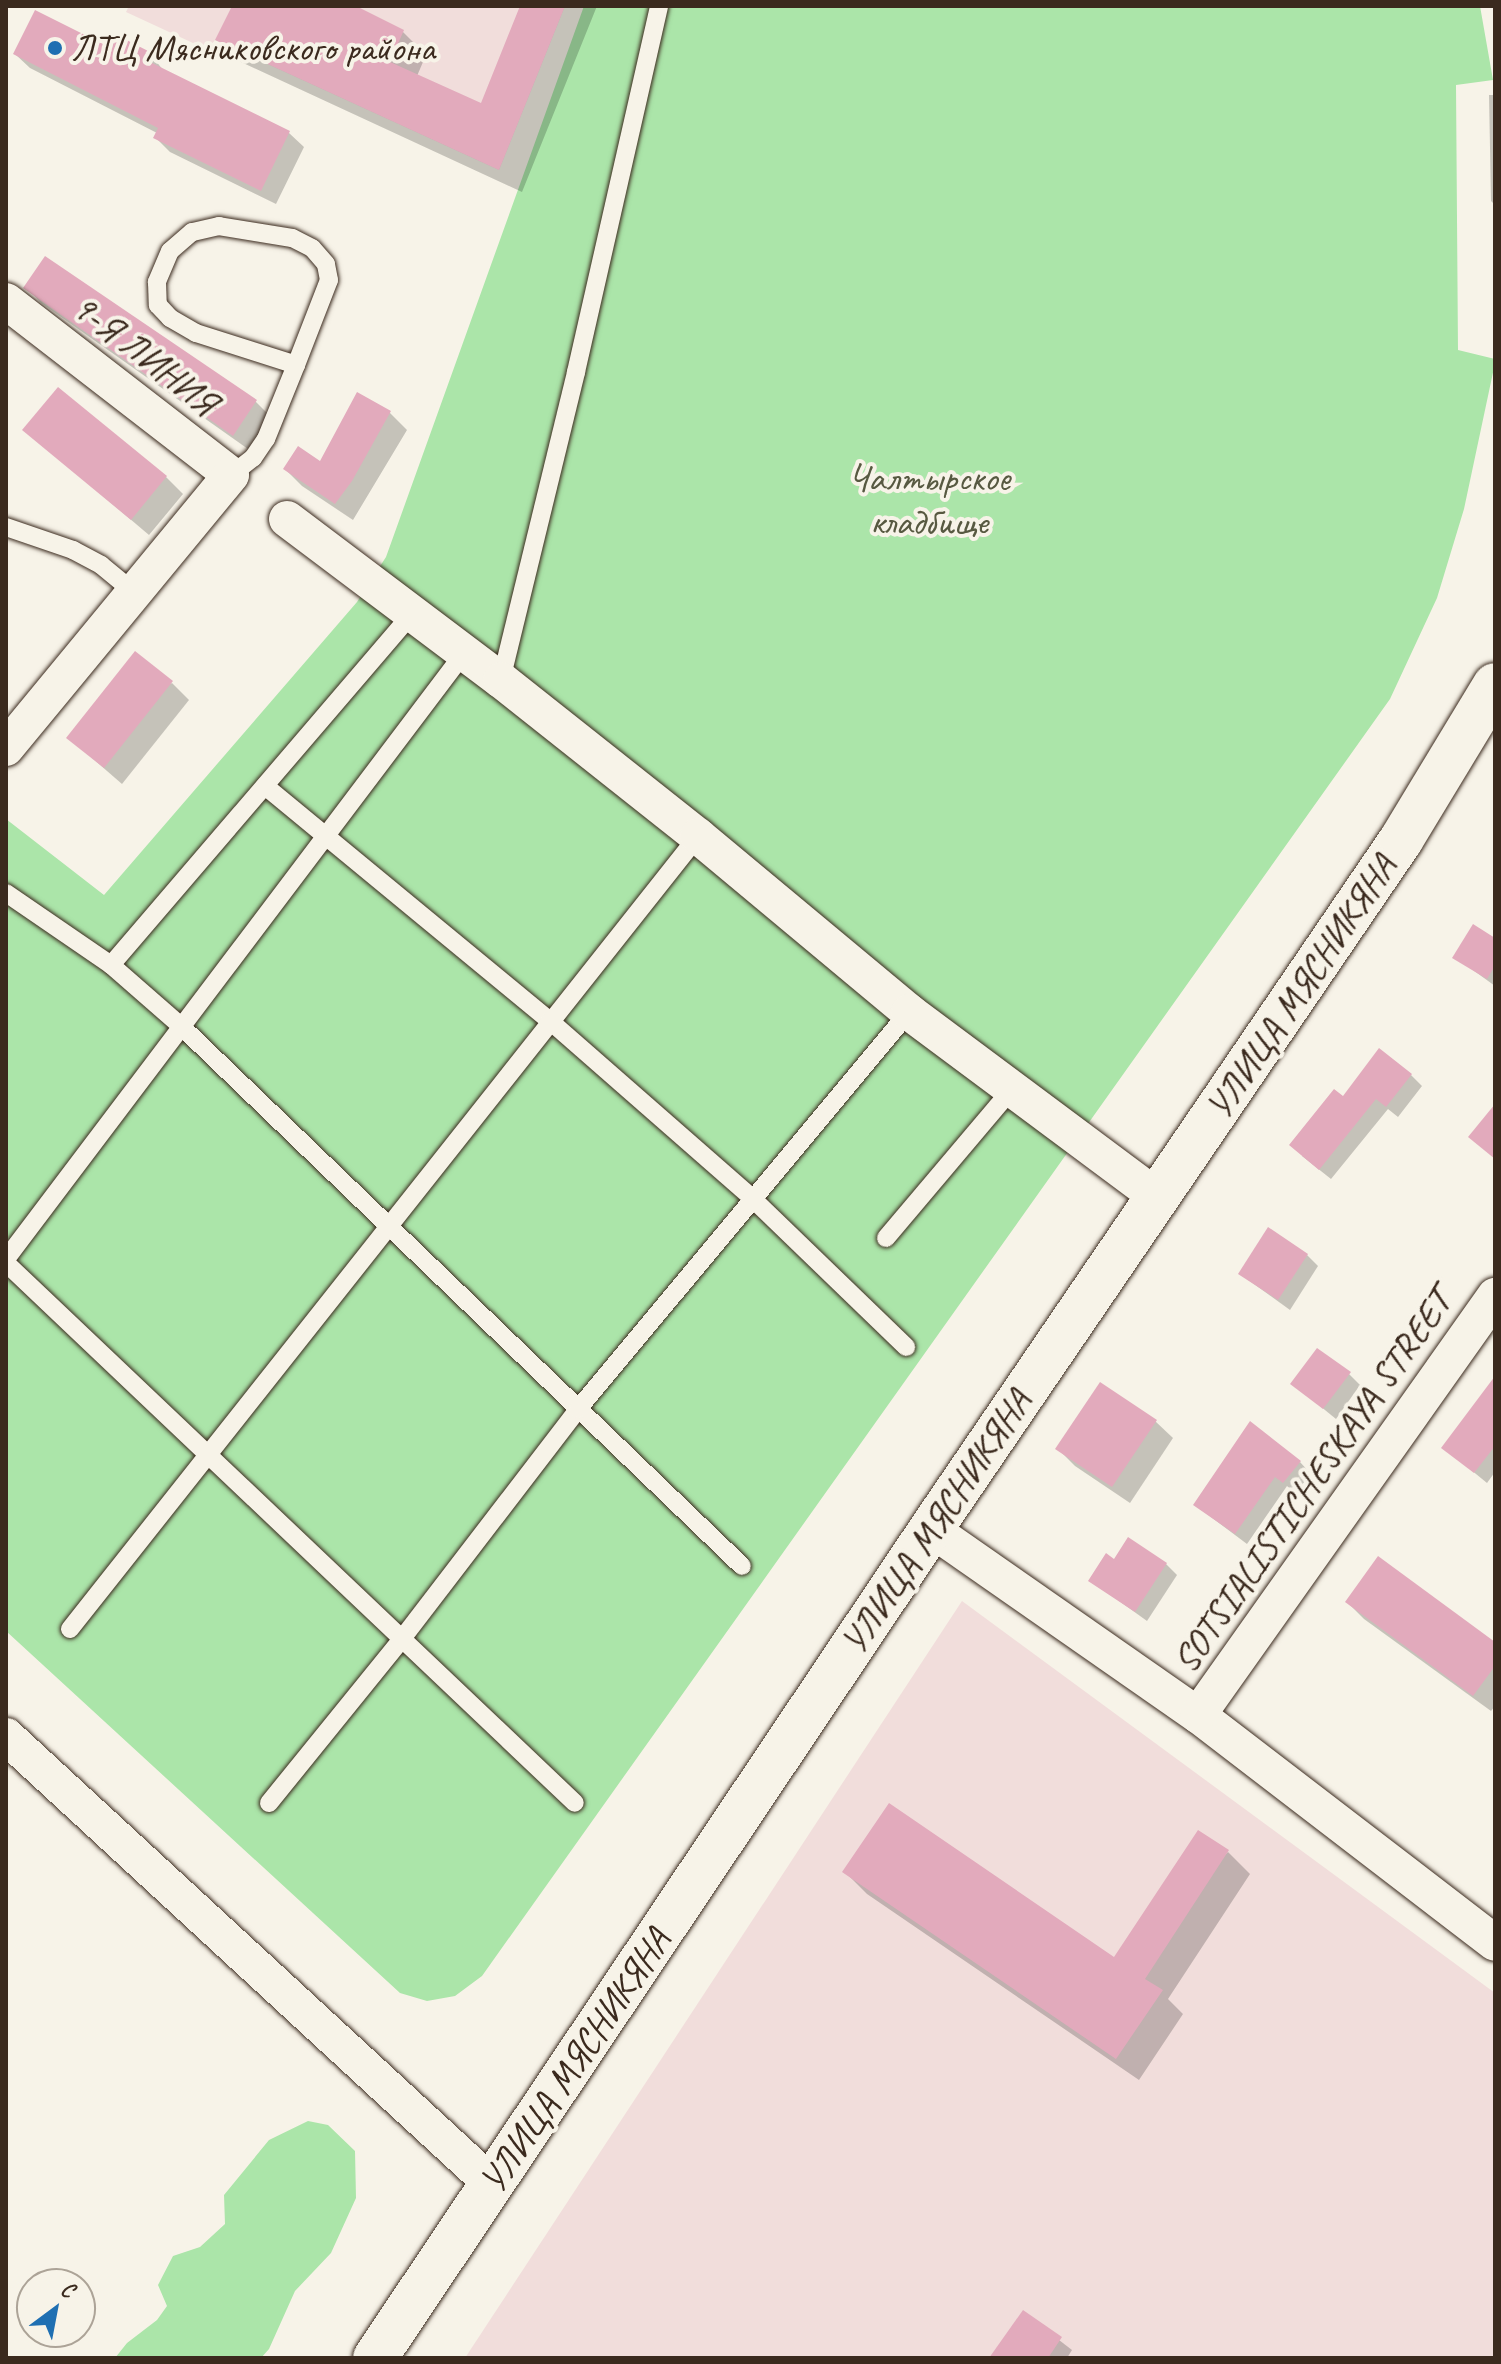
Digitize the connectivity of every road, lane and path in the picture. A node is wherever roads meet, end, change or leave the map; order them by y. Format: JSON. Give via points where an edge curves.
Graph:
{"nodes":[{"id":1,"x":659,"y":6,"type":"edge"},
{"id":2,"x":6,"y":301,"type":"edge"},
{"id":3,"x":296,"y":365,"type":"junction"},
{"id":4,"x":231,"y":475,"type":"junction"},
{"id":5,"x":287,"y":519,"type":"dead end"},
{"id":6,"x":6,"y":527,"type":"edge"},
{"id":7,"x":135,"y":593,"type":"junction"},
{"id":8,"x":411,"y":615,"type":"junction"},
{"id":9,"x":464,"y":653,"type":"junction"},
{"id":10,"x":501,"y":680,"type":"junction"},
{"id":11,"x":1495,"y":685,"type":"edge"},
{"id":12,"x":6,"y":748,"type":"edge"},
{"id":13,"x":265,"y":786,"type":"junction"},
{"id":14,"x":323,"y":836,"type":"junction"},
{"id":15,"x":698,"y":836,"type":"junction"},
{"id":16,"x":6,"y":893,"type":"edge"},
{"id":17,"x":111,"y":965,"type":"junction"},
{"id":18,"x":909,"y":1012,"type":"junction"},
{"id":19,"x":550,"y":1021,"type":"junction"},
{"id":20,"x":182,"y":1027,"type":"junction"},
{"id":21,"x":1011,"y":1090,"type":"junction"},
{"id":22,"x":1157,"y":1197,"type":"junction"},
{"id":23,"x":753,"y":1199,"type":"junction"},
{"id":24,"x":390,"y":1225,"type":"junction"},
{"id":25,"x":886,"y":1238,"type":"dead end"},
{"id":26,"x":6,"y":1261,"type":"edge"},
{"id":27,"x":1495,"y":1296,"type":"edge"},
{"id":28,"x":906,"y":1347,"type":"dead end"},
{"id":29,"x":578,"y":1409,"type":"junction"},
{"id":30,"x":209,"y":1454,"type":"junction"},
{"id":31,"x":931,"y":1529,"type":"junction"},
{"id":32,"x":742,"y":1566,"type":"dead end"},
{"id":33,"x":70,"y":1629,"type":"dead end"},
{"id":34,"x":401,"y":1640,"type":"junction"},
{"id":35,"x":1198,"y":1715,"type":"junction"},
{"id":36,"x":6,"y":1736,"type":"edge"},
{"id":37,"x":269,"y":1803,"type":"dead end"},
{"id":38,"x":575,"y":1803,"type":"dead end"},
{"id":39,"x":1490,"y":1929,"type":"edge"},
{"id":40,"x":493,"y":2185,"type":"junction"},
{"id":41,"x":375,"y":2358,"type":"edge"}],
"edges":[{"from":1,"to":10,"type":"lane"},
{"from":2,"to":4,"type":"street","name":"9-Я ЛИНИЯ"},
{"from":3,"to":3,"type":"lane","via":[[329,280],[326,264],[312,248],[292,238],[219,226],[192,232],[170,251],[157,282],[158,305],[170,318],[196,333]]},
{"from":3,"to":4,"type":"lane","via":[[266,439]]},
{"from":4,"to":7,"type":"street"},
{"from":5,"to":8,"type":"street"},
{"from":6,"to":7,"type":"lane","via":[[73,550]]},
{"from":7,"to":12,"type":"street"},
{"from":8,"to":9,"type":"street"},
{"from":8,"to":13,"type":"lane"},
{"from":9,"to":10,"type":"street"},
{"from":9,"to":14,"type":"lane"},
{"from":10,"to":15,"type":"street"},
{"from":11,"to":22,"type":"street","name":"УЛИЦА МЯСНИКЯНА","via":[[1401,840]]},
{"from":13,"to":14,"type":"lane"},
{"from":13,"to":17,"type":"lane"},
{"from":14,"to":19,"type":"lane"},
{"from":14,"to":20,"type":"lane"},
{"from":15,"to":18,"type":"street"},
{"from":15,"to":19,"type":"lane"},
{"from":16,"to":17,"type":"lane"},
{"from":17,"to":20,"type":"lane"},
{"from":18,"to":21,"type":"street"},
{"from":18,"to":23,"type":"lane"},
{"from":19,"to":23,"type":"lane"},
{"from":19,"to":24,"type":"lane"},
{"from":20,"to":24,"type":"lane"},
{"from":20,"to":26,"type":"lane"},
{"from":21,"to":22,"type":"street"},
{"from":21,"to":25,"type":"lane"},
{"from":22,"to":31,"type":"street","name":"УЛИЦА МЯСНИКЯНА"},
{"from":23,"to":28,"type":"lane"},
{"from":23,"to":29,"type":"lane"},
{"from":24,"to":29,"type":"lane"},
{"from":24,"to":30,"type":"lane"},
{"from":26,"to":30,"type":"lane"},
{"from":27,"to":35,"type":"street","name":"SOTSIALISTICHESKAYA STREET"},
{"from":29,"to":32,"type":"lane"},
{"from":29,"to":34,"type":"lane"},
{"from":30,"to":33,"type":"lane"},
{"from":30,"to":34,"type":"lane"},
{"from":31,"to":35,"type":"street"},
{"from":31,"to":40,"type":"street","name":"УЛИЦА МЯСНИКЯНА"},
{"from":34,"to":37,"type":"lane"},
{"from":34,"to":38,"type":"lane"},
{"from":35,"to":39,"type":"street"},
{"from":36,"to":40,"type":"street"},
{"from":40,"to":41,"type":"street","name":"УЛИЦА МЯСНИКЯНА"}]}
